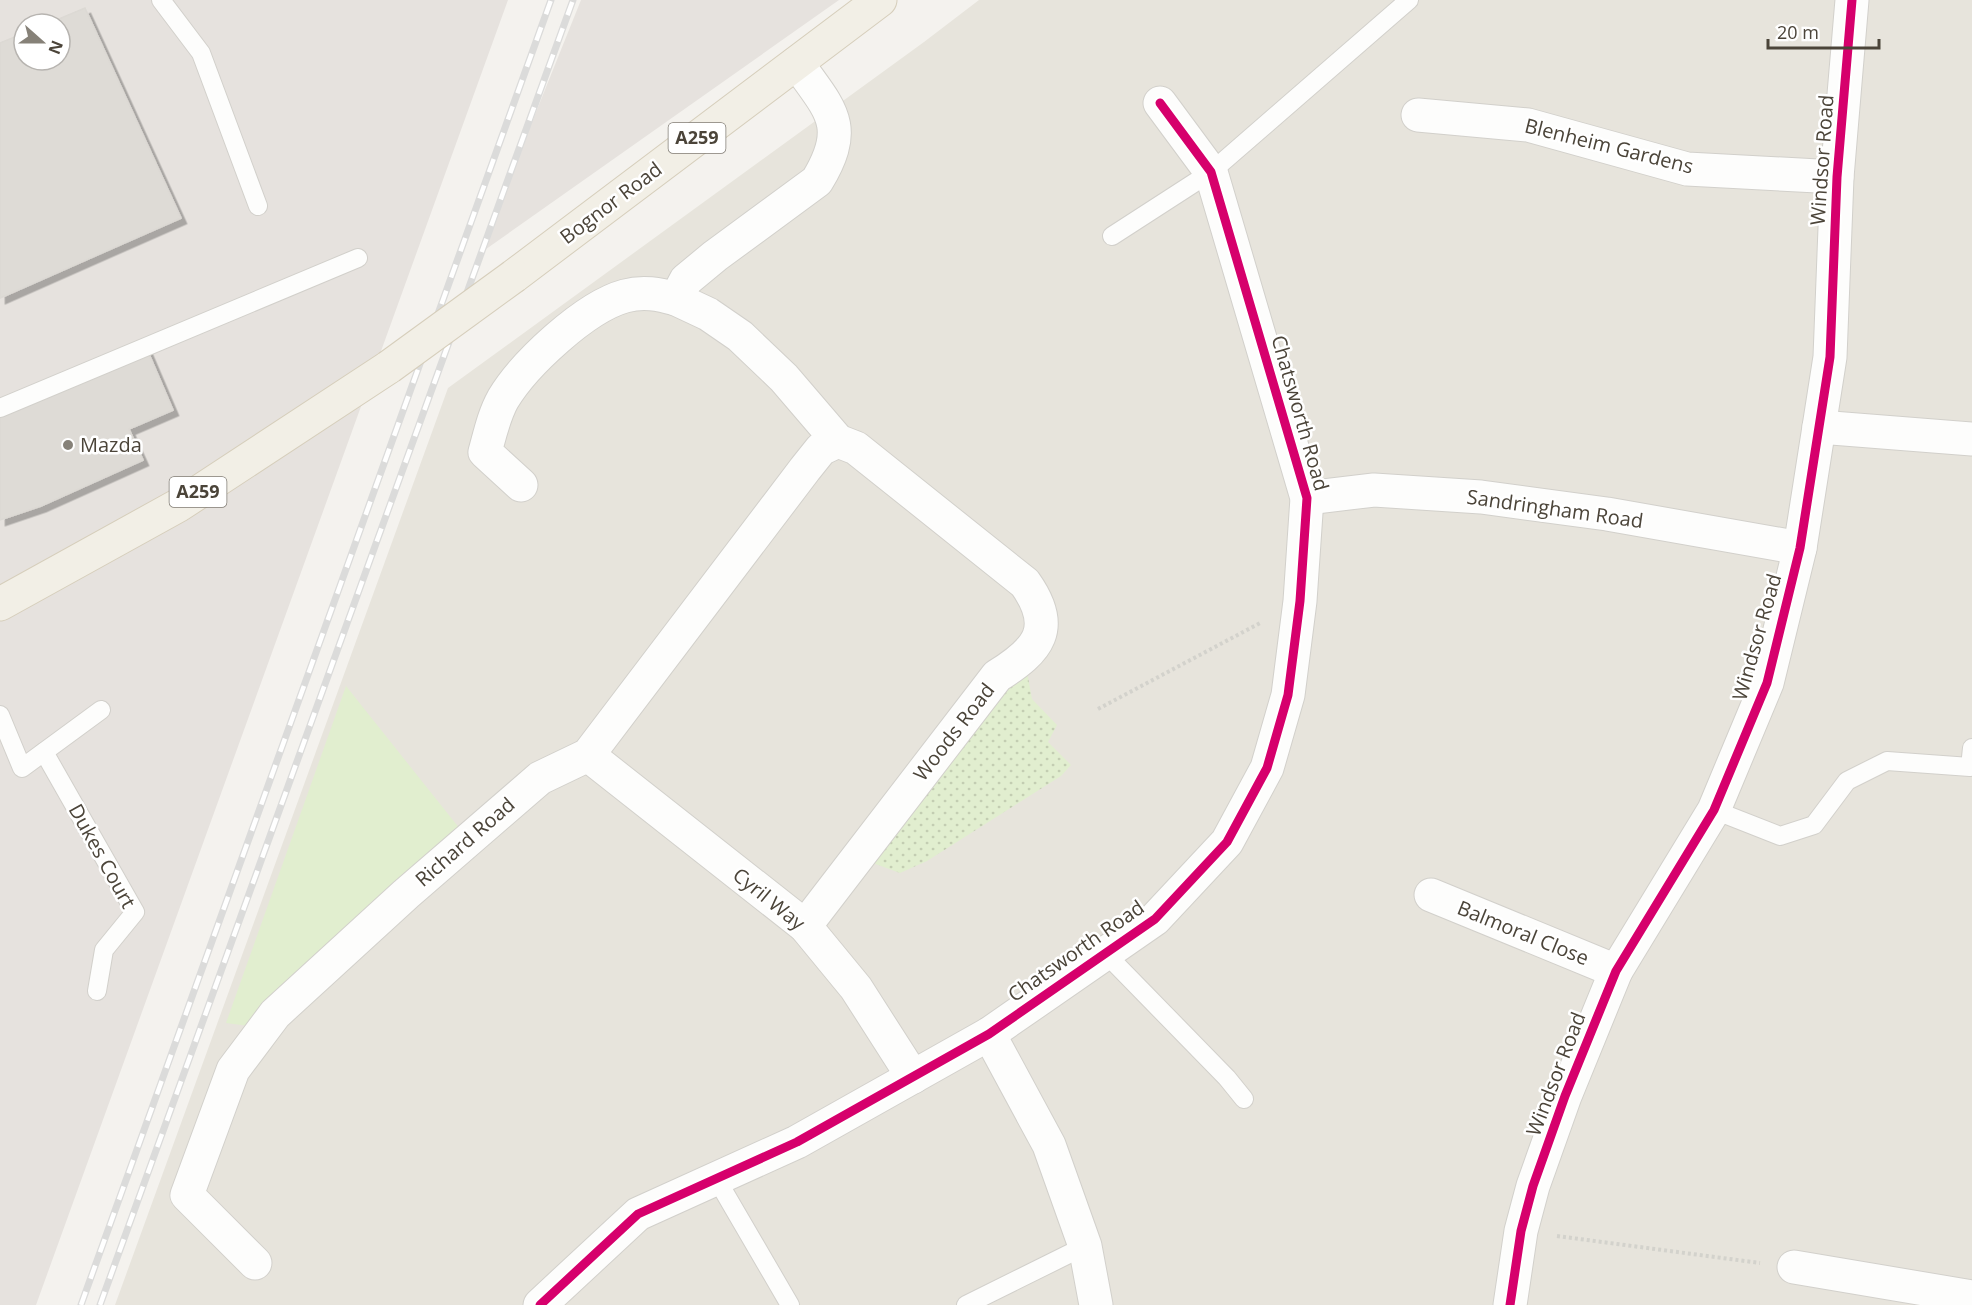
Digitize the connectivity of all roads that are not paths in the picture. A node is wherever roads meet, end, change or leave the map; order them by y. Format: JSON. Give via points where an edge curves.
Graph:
{"nodes":[{"id":1,"x":161,"y":0,"type":"edge"},
{"id":2,"x":880,"y":0,"type":"edge"},
{"id":3,"x":1409,"y":0,"type":"edge"},
{"id":4,"x":1852,"y":0,"type":"edge"},
{"id":5,"x":797,"y":63,"type":"junction"},
{"id":6,"x":1160,"y":103,"type":"dead end"},
{"id":7,"x":1418,"y":115,"type":"dead end"},
{"id":8,"x":1210,"y":171,"type":"junction"},
{"id":9,"x":1837,"y":177,"type":"junction"},
{"id":10,"x":258,"y":206,"type":"dead end"},
{"id":11,"x":1112,"y":236,"type":"dead end"},
{"id":12,"x":358,"y":258,"type":"dead end"},
{"id":13,"x":676,"y":299,"type":"junction"},
{"id":14,"x":0,"y":408,"type":"edge"},
{"id":15,"x":1819,"y":427,"type":"junction"},
{"id":16,"x":1972,"y":439,"type":"edge"},
{"id":17,"x":838,"y":441,"type":"junction"},
{"id":18,"x":521,"y":485,"type":"dead end"},
{"id":19,"x":1307,"y":498,"type":"junction"},
{"id":20,"x":1800,"y":548,"type":"junction"},
{"id":21,"x":0,"y":604,"type":"edge"},
{"id":22,"x":101,"y":710,"type":"dead end"},
{"id":23,"x":0,"y":715,"type":"edge"},
{"id":24,"x":1972,"y":748,"type":"edge"},
{"id":25,"x":44,"y":752,"type":"junction"},
{"id":26,"x":588,"y":755,"type":"junction"},
{"id":27,"x":1714,"y":810,"type":"junction"},
{"id":28,"x":1431,"y":895,"type":"dead end"},
{"id":29,"x":805,"y":926,"type":"junction"},
{"id":30,"x":1106,"y":953,"type":"junction"},
{"id":31,"x":1616,"y":971,"type":"junction"},
{"id":32,"x":97,"y":991,"type":"dead end"},
{"id":33,"x":989,"y":1034,"type":"junction"},
{"id":34,"x":912,"y":1077,"type":"junction"},
{"id":35,"x":1244,"y":1099,"type":"dead end"},
{"id":36,"x":716,"y":1178,"type":"junction"},
{"id":37,"x":1085,"y":1246,"type":"junction"},
{"id":38,"x":255,"y":1263,"type":"dead end"},
{"id":39,"x":1794,"y":1267,"type":"road end"},
{"id":40,"x":1972,"y":1297,"type":"edge"},
{"id":41,"x":540,"y":1305,"type":"edge"},
{"id":42,"x":790,"y":1305,"type":"edge"},
{"id":43,"x":966,"y":1305,"type":"edge"},
{"id":44,"x":1096,"y":1305,"type":"edge"},
{"id":45,"x":1510,"y":1305,"type":"edge"}],
"edges":[{"from":1,"to":10,"type":"lane","via":[[201,53]]},
{"from":2,"to":5,"type":"main road","name":"Bognor Road","number":"A259"},
{"from":3,"to":8,"type":"lane"},
{"from":4,"to":9,"type":"street","name":"Windsor Road"},
{"from":5,"to":13,"type":"street","via":[[830,111],[836,130],[827,165],[817,181],[686,280]]},
{"from":5,"to":21,"type":"main road","name":"Bognor Road","number":"A259","bridge":true,"via":[[388,367],[179,505]]},
{"from":6,"to":8,"type":"street","name":"Chatsworth Road"},
{"from":7,"to":9,"type":"street","name":"Blenheim Gardens","via":[[1528,124],[1687,168]]},
{"from":8,"to":11,"type":"lane"},
{"from":8,"to":19,"type":"street","name":"Chatsworth Road"},
{"from":9,"to":15,"type":"street","name":"Windsor Road","via":[[1830,357]]},
{"from":12,"to":14,"type":"lane"},
{"from":13,"to":17,"type":"street","via":[[708,314],[740,336],[784,378]]},
{"from":13,"to":18,"type":"street","via":[[641,293],[610,301],[564,334],[519,378],[503,400],[485,452]]},
{"from":15,"to":16,"type":"street"},
{"from":15,"to":20,"type":"street","name":"Windsor Road"},
{"from":17,"to":26,"type":"street","name":"Richard Road","via":[[820,449],[804,469]]},
{"from":17,"to":29,"type":"street","name":"Woods Road","via":[[856,448],[1025,583],[1041,613],[1040,630],[1036,645],[997,676]]},
{"from":19,"to":20,"type":"street","name":"Sandringham Road","via":[[1374,490],[1481,497],[1607,514]]},
{"from":19,"to":30,"type":"street","name":"Chatsworth Road","via":[[1300,602],[1288,695],[1268,768],[1227,842],[1155,919]]},
{"from":20,"to":27,"type":"street","name":"Windsor Road","via":[[1767,683]]},
{"from":22,"to":25,"type":"lane"},
{"from":23,"to":25,"type":"lane","via":[[22,768]]},
{"from":24,"to":27,"type":"lane","via":[[1970,766],[1887,761],[1847,781],[1814,825],[1780,836]]},
{"from":25,"to":32,"type":"lane","name":"Dukes Court","via":[[135,912],[104,950]]},
{"from":26,"to":29,"type":"street","name":"Cyril Way"},
{"from":26,"to":38,"type":"street","name":"Richard Road","via":[[540,778],[406,894],[275,1014],[233,1070],[187,1195]]},
{"from":27,"to":31,"type":"street","name":"Windsor Road"},
{"from":28,"to":31,"type":"street","name":"Balmoral Close"},
{"from":29,"to":34,"type":"street","name":"Cyril Way","via":[[856,988]]},
{"from":30,"to":33,"type":"street","name":"Chatsworth Road"},
{"from":30,"to":35,"type":"lane"},
{"from":31,"to":45,"type":"street","name":"Windsor Road","via":[[1533,1186],[1521,1231]]},
{"from":33,"to":34,"type":"street","name":"Chatsworth Road"},
{"from":33,"to":37,"type":"street","via":[[1049,1145]]},
{"from":34,"to":36,"type":"street","name":"Chatsworth Road","via":[[797,1142]]},
{"from":36,"to":41,"type":"street","name":"Chatsworth Road","via":[[638,1214]]},
{"from":36,"to":42,"type":"lane"},
{"from":37,"to":43,"type":"lane"},
{"from":37,"to":44,"type":"street"},
{"from":39,"to":40,"type":"street"}]}
